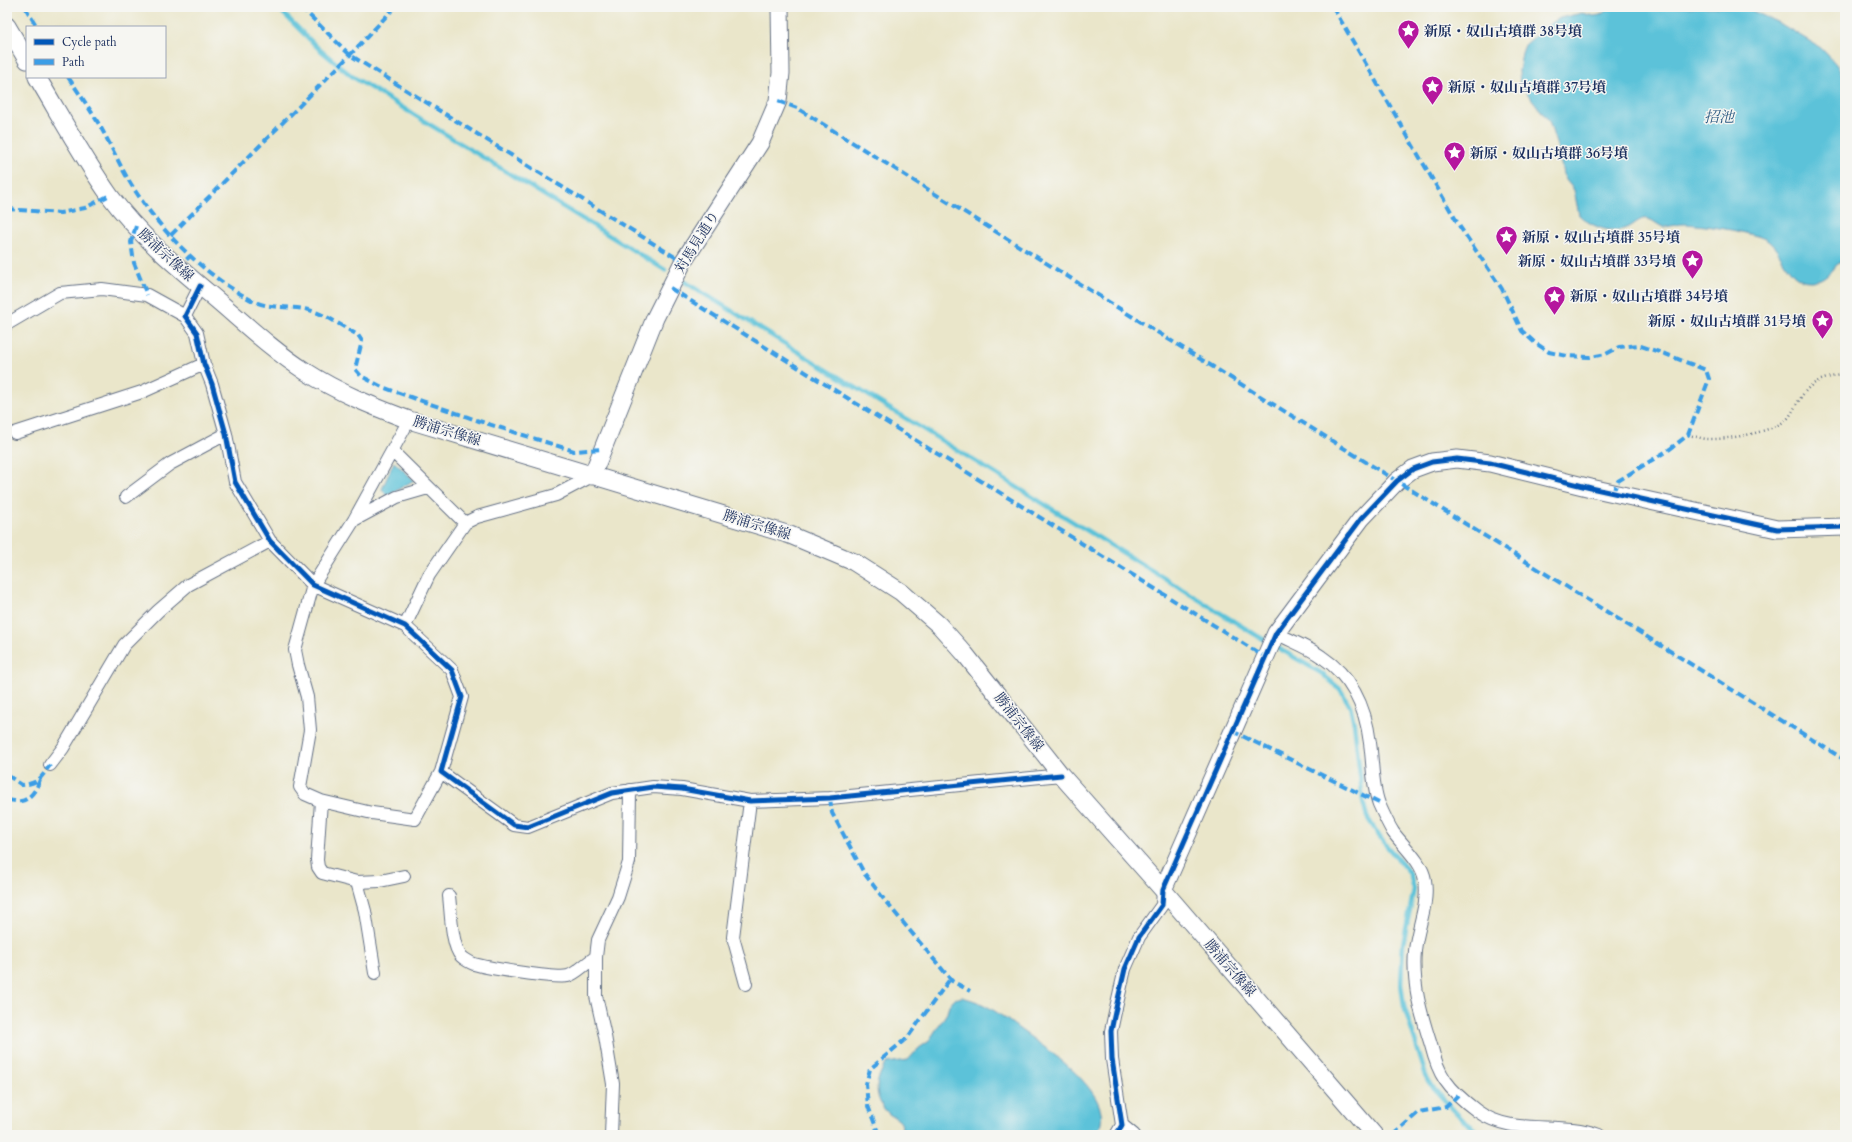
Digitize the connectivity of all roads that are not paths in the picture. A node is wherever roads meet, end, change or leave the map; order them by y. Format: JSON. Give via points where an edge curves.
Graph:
{"nodes":[{"id":1,"x":780,"y":7,"type":"edge"},
{"id":2,"x":7,"y":26,"type":"edge"},
{"id":3,"x":26,"y":58,"type":"edge"},
{"id":4,"x":38,"y":78,"type":"edge"},
{"id":5,"x":200,"y":286,"type":"junction"},
{"id":6,"x":185,"y":316,"type":"junction"},
{"id":7,"x":7,"y":324,"type":"edge"},
{"id":8,"x":204,"y":364,"type":"junction"},
{"id":9,"x":409,"y":420,"type":"junction"},
{"id":10,"x":15,"y":433,"type":"dead end"},
{"id":11,"x":226,"y":434,"type":"junction"},
{"id":12,"x":392,"y":451,"type":"junction"},
{"id":13,"x":592,"y":476,"type":"junction"},
{"id":14,"x":428,"y":488,"type":"junction"},
{"id":15,"x":126,"y":496,"type":"dead end"},
{"id":16,"x":354,"y":520,"type":"junction"},
{"id":17,"x":465,"y":523,"type":"junction"},
{"id":18,"x":1845,"y":527,"type":"edge"},
{"id":19,"x":270,"y":541,"type":"junction"},
{"id":20,"x":313,"y":585,"type":"junction"},
{"id":21,"x":405,"y":626,"type":"junction"},
{"id":22,"x":1273,"y":641,"type":"junction"},
{"id":23,"x":50,"y":765,"type":"dead end"},
{"id":24,"x":441,"y":772,"type":"junction"},
{"id":25,"x":1061,"y":775,"type":"junction"},
{"id":26,"x":630,"y":790,"type":"junction"},
{"id":27,"x":321,"y":800,"type":"junction"},
{"id":28,"x":750,"y":801,"type":"junction"},
{"id":29,"x":404,"y":876,"type":"dead end"},
{"id":30,"x":357,"y":882,"type":"junction"},
{"id":31,"x":1163,"y":890,"type":"junction"},
{"id":32,"x":450,"y":896,"type":"dead end"},
{"id":33,"x":596,"y":957,"type":"junction"},
{"id":34,"x":375,"y":973,"type":"dead end"},
{"id":35,"x":746,"y":984,"type":"dead end"},
{"id":36,"x":1119,"y":1130,"type":"edge"},
{"id":37,"x":611,"y":1135,"type":"edge"},
{"id":38,"x":1134,"y":1135,"type":"edge"},
{"id":39,"x":1374,"y":1135,"type":"edge"},
{"id":40,"x":1599,"y":1135,"type":"edge"}],
"edges":[{"from":1,"to":13,"type":"main road","name":"対馬見通り","via":[[781,73],[778,101],[760,143],[683,262],[655,318]]},
{"from":2,"to":3,"type":"main road"},
{"from":4,"to":5,"type":"main road","name":"勝浦宗像線","via":[[127,218]]},
{"from":5,"to":6,"type":"street"},
{"from":5,"to":9,"type":"main road","name":"勝浦宗像線","via":[[304,371],[362,403]]},
{"from":6,"to":7,"type":"street","via":[[147,296],[102,289],[60,293]]},
{"from":6,"to":8,"type":"street","via":[[197,333]]},
{"from":8,"to":10,"type":"street","via":[[142,392]]},
{"from":8,"to":11,"type":"street"},
{"from":9,"to":12,"type":"street"},
{"from":9,"to":13,"type":"main road","name":"勝浦宗像線"},
{"from":11,"to":15,"type":"street","via":[[170,464]]},
{"from":11,"to":19,"type":"street","via":[[235,482]]},
{"from":12,"to":14,"type":"street"},
{"from":12,"to":16,"type":"street"},
{"from":13,"to":17,"type":"street","via":[[556,495],[477,517]]},
{"from":13,"to":25,"type":"main road","name":"勝浦宗像線","via":[[790,535],[860,567],[901,592],[939,625],[965,654]]},
{"from":14,"to":16,"type":"street","via":[[397,497]]},
{"from":14,"to":17,"type":"street"},
{"from":16,"to":20,"type":"street"},
{"from":17,"to":21,"type":"street","via":[[429,575]]},
{"from":18,"to":22,"type":"main road","via":[[1776,528],[1490,463],[1457,459],[1432,462],[1413,469],[1397,481],[1361,519]]},
{"from":19,"to":20,"type":"street"},
{"from":19,"to":23,"type":"street","via":[[188,585],[124,645],[63,748]]},
{"from":20,"to":21,"type":"street"},
{"from":20,"to":27,"type":"street","via":[[295,650],[307,697],[310,730],[300,787],[305,794]]},
{"from":21,"to":24,"type":"street","via":[[452,670],[462,697]]},
{"from":22,"to":31,"type":"main road"},
{"from":22,"to":40,"type":"street","via":[[1322,657],[1344,675],[1363,709],[1379,803],[1393,831],[1417,862],[1425,878],[1427,898],[1415,949],[1414,975],[1418,1005],[1444,1080],[1476,1110],[1502,1124],[1523,1128],[1566,1127]]},
{"from":24,"to":26,"type":"street","via":[[514,825],[528,827],[612,792]]},
{"from":24,"to":27,"type":"street","via":[[415,818],[372,813]]},
{"from":25,"to":28,"type":"street","via":[[830,798]]},
{"from":25,"to":31,"type":"main road","name":"勝浦宗像線"},
{"from":26,"to":28,"type":"street","via":[[653,787],[682,789]]},
{"from":26,"to":33,"type":"street","via":[[629,862],[618,897],[598,940]]},
{"from":27,"to":30,"type":"street","via":[[318,867],[322,873]]},
{"from":28,"to":35,"type":"street","via":[[733,937]]},
{"from":29,"to":30,"type":"street"},
{"from":30,"to":34,"type":"street","via":[[365,911]]},
{"from":31,"to":36,"type":"street","via":[[1162,905],[1139,937],[1125,969],[1113,1024],[1112,1059]]},
{"from":31,"to":39,"type":"main road","name":"勝浦宗像線"},
{"from":32,"to":33,"type":"street","via":[[455,942],[461,956],[474,964],[529,974],[566,976],[574,974]]},
{"from":33,"to":37,"type":"street","via":[[596,996],[606,1036],[613,1084]]},
{"from":36,"to":38,"type":"street"}]}
